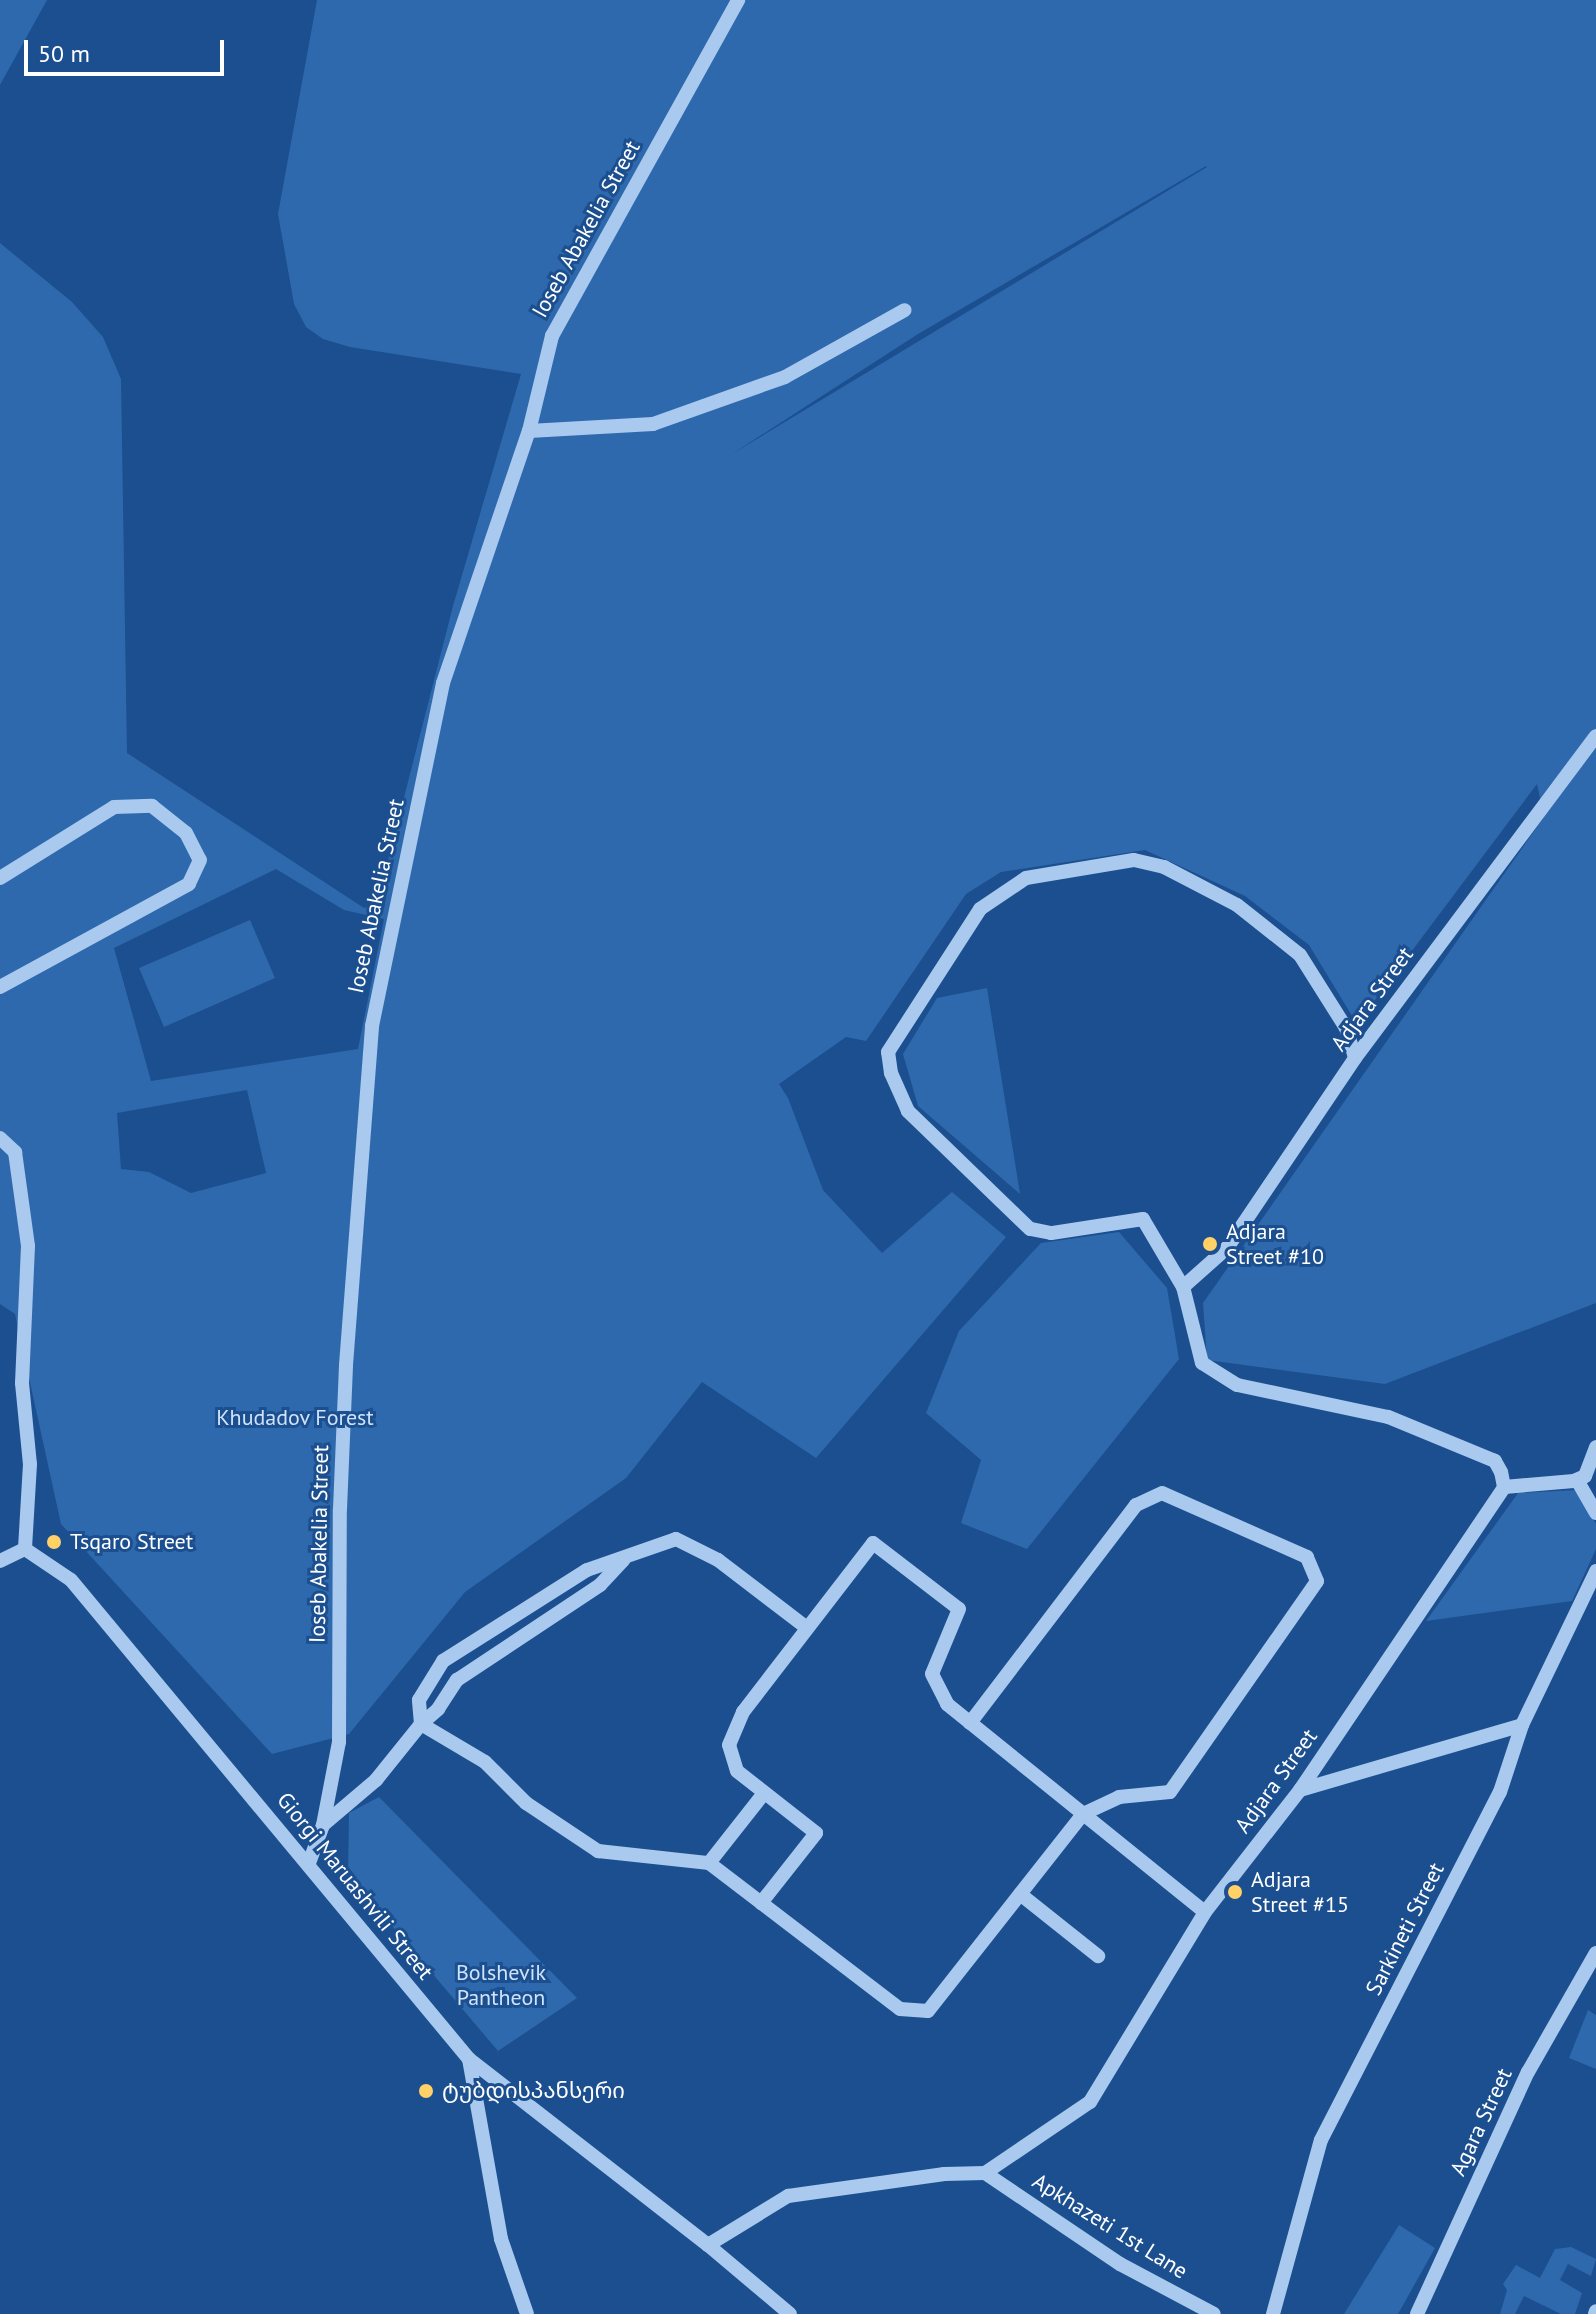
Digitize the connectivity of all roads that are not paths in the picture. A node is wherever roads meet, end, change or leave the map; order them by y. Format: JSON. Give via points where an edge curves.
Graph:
{"nodes":[{"id":1,"x":738,"y":0,"type":"edge"},
{"id":2,"x":905,"y":310,"type":"dead end"},
{"id":3,"x":529,"y":431,"type":"junction"},
{"id":4,"x":1596,"y":736,"type":"edge"},
{"id":5,"x":0,"y":878,"type":"edge"},
{"id":6,"x":0,"y":987,"type":"edge"},
{"id":7,"x":1355,"y":1058,"type":"junction"},
{"id":8,"x":0,"y":1138,"type":"edge"},
{"id":9,"x":1183,"y":1287,"type":"junction"},
{"id":10,"x":1596,"y":1447,"type":"edge"},
{"id":11,"x":1577,"y":1480,"type":"junction"},
{"id":12,"x":1504,"y":1487,"type":"junction"},
{"id":13,"x":1596,"y":1513,"type":"edge"},
{"id":14,"x":25,"y":1549,"type":"junction"},
{"id":15,"x":626,"y":1557,"type":"junction"},
{"id":16,"x":0,"y":1561,"type":"edge"},
{"id":17,"x":1596,"y":1571,"type":"edge"},
{"id":18,"x":807,"y":1628,"type":"junction"},
{"id":19,"x":970,"y":1723,"type":"junction"},
{"id":20,"x":421,"y":1724,"type":"junction"},
{"id":21,"x":1522,"y":1725,"type":"junction"},
{"id":22,"x":1300,"y":1790,"type":"junction"},
{"id":23,"x":764,"y":1793,"type":"junction"},
{"id":24,"x":1083,"y":1814,"type":"junction"},
{"id":25,"x":323,"y":1825,"type":"junction"},
{"id":26,"x":309,"y":1863,"type":"junction"},
{"id":27,"x":709,"y":1863,"type":"junction"},
{"id":28,"x":1020,"y":1894,"type":"junction"},
{"id":29,"x":761,"y":1903,"type":"junction"},
{"id":30,"x":1205,"y":1912,"type":"junction"},
{"id":31,"x":1596,"y":1953,"type":"edge"},
{"id":32,"x":1098,"y":1956,"type":"dead end"},
{"id":33,"x":469,"y":2059,"type":"junction"},
{"id":34,"x":985,"y":2173,"type":"junction"},
{"id":35,"x":708,"y":2245,"type":"junction"},
{"id":36,"x":527,"y":2314,"type":"edge"},
{"id":37,"x":790,"y":2314,"type":"edge"},
{"id":38,"x":1214,"y":2314,"type":"edge"},
{"id":39,"x":1273,"y":2314,"type":"edge"},
{"id":40,"x":1417,"y":2314,"type":"edge"}],
"edges":[{"from":1,"to":3,"type":"street","name":"Ioseb Abakelia Street","via":[[552,336]]},
{"from":2,"to":3,"type":"street","via":[[785,377],[653,424]]},
{"from":3,"to":25,"type":"street","name":"Ioseb Abakelia Street","via":[[443,683],[372,1026],[340,1493],[339,1742]]},
{"from":4,"to":7,"type":"street","name":"Adjara Street"},
{"from":5,"to":6,"type":"street","via":[[114,807],[152,806],[186,833],[200,860],[189,884]]},
{"from":7,"to":9,"type":"street","name":"Adjara Street","via":[[1227,1248]]},
{"from":7,"to":9,"type":"street","via":[[1346,1028],[1300,955],[1237,905],[1164,867],[1134,860],[1026,878],[980,909],[888,1052],[908,1111],[1030,1229],[1051,1233],[1143,1219]]},
{"from":8,"to":14,"type":"street","via":[[15,1152],[28,1246],[22,1383],[30,1464]]},
{"from":9,"to":12,"type":"street","via":[[1202,1363],[1225,1378],[1237,1385],[1388,1417],[1495,1461]]},
{"from":10,"to":11,"type":"street","via":[[1585,1476]]},
{"from":11,"to":12,"type":"street"},
{"from":11,"to":13,"type":"street"},
{"from":12,"to":22,"type":"street","name":"Adjara Street"},
{"from":14,"to":16,"type":"street"},
{"from":14,"to":26,"type":"street","name":"Giorgi Maruashvili Street","via":[[71,1580]]},
{"from":15,"to":18,"type":"street","via":[[676,1539],[718,1560]]},
{"from":15,"to":20,"type":"street","via":[[600,1585],[457,1680]]},
{"from":15,"to":20,"type":"street","via":[[587,1570],[443,1661],[419,1700]]},
{"from":17,"to":21,"type":"street","name":"Sarkineti Street"},
{"from":18,"to":19,"type":"street","via":[[873,1543],[959,1609],[932,1674],[947,1704]]},
{"from":18,"to":23,"type":"street","via":[[743,1712],[729,1745],[737,1771]]},
{"from":19,"to":24,"type":"street"},
{"from":19,"to":24,"type":"street","via":[[1136,1505],[1162,1493],[1307,1557],[1317,1581],[1170,1792],[1119,1797]]},
{"from":20,"to":25,"type":"street","via":[[376,1780]]},
{"from":20,"to":27,"type":"street","via":[[485,1762],[526,1803],[598,1851]]},
{"from":21,"to":22,"type":"street"},
{"from":21,"to":39,"type":"street","name":"Sarkineti Street","via":[[1500,1792],[1321,2140]]},
{"from":22,"to":30,"type":"street","name":"Adjara Street"},
{"from":23,"to":27,"type":"street"},
{"from":23,"to":29,"type":"street","via":[[816,1833]]},
{"from":24,"to":28,"type":"street"},
{"from":24,"to":30,"type":"street"},
{"from":25,"to":26,"type":"street","name":"Ioseb Abakelia Street"},
{"from":26,"to":33,"type":"street","name":"Giorgi Maruashvili Street"},
{"from":27,"to":29,"type":"street"},
{"from":28,"to":29,"type":"street","via":[[928,2011],[900,2009]]},
{"from":28,"to":32,"type":"street"},
{"from":30,"to":34,"type":"street","name":"Adjara Street","via":[[1090,2102]]},
{"from":31,"to":40,"type":"street","name":"Agara Street","via":[[1528,2072]]},
{"from":33,"to":35,"type":"street","name":"Giorgi Maruashvili Street"},
{"from":33,"to":36,"type":"street","via":[[501,2239]]},
{"from":34,"to":35,"type":"street","via":[[788,2196]]},
{"from":34,"to":38,"type":"street","name":"Apkhazeti 1st Lane","via":[[1120,2264]]},
{"from":35,"to":37,"type":"street","name":"Giorgi Maruashvili Street"}]}
